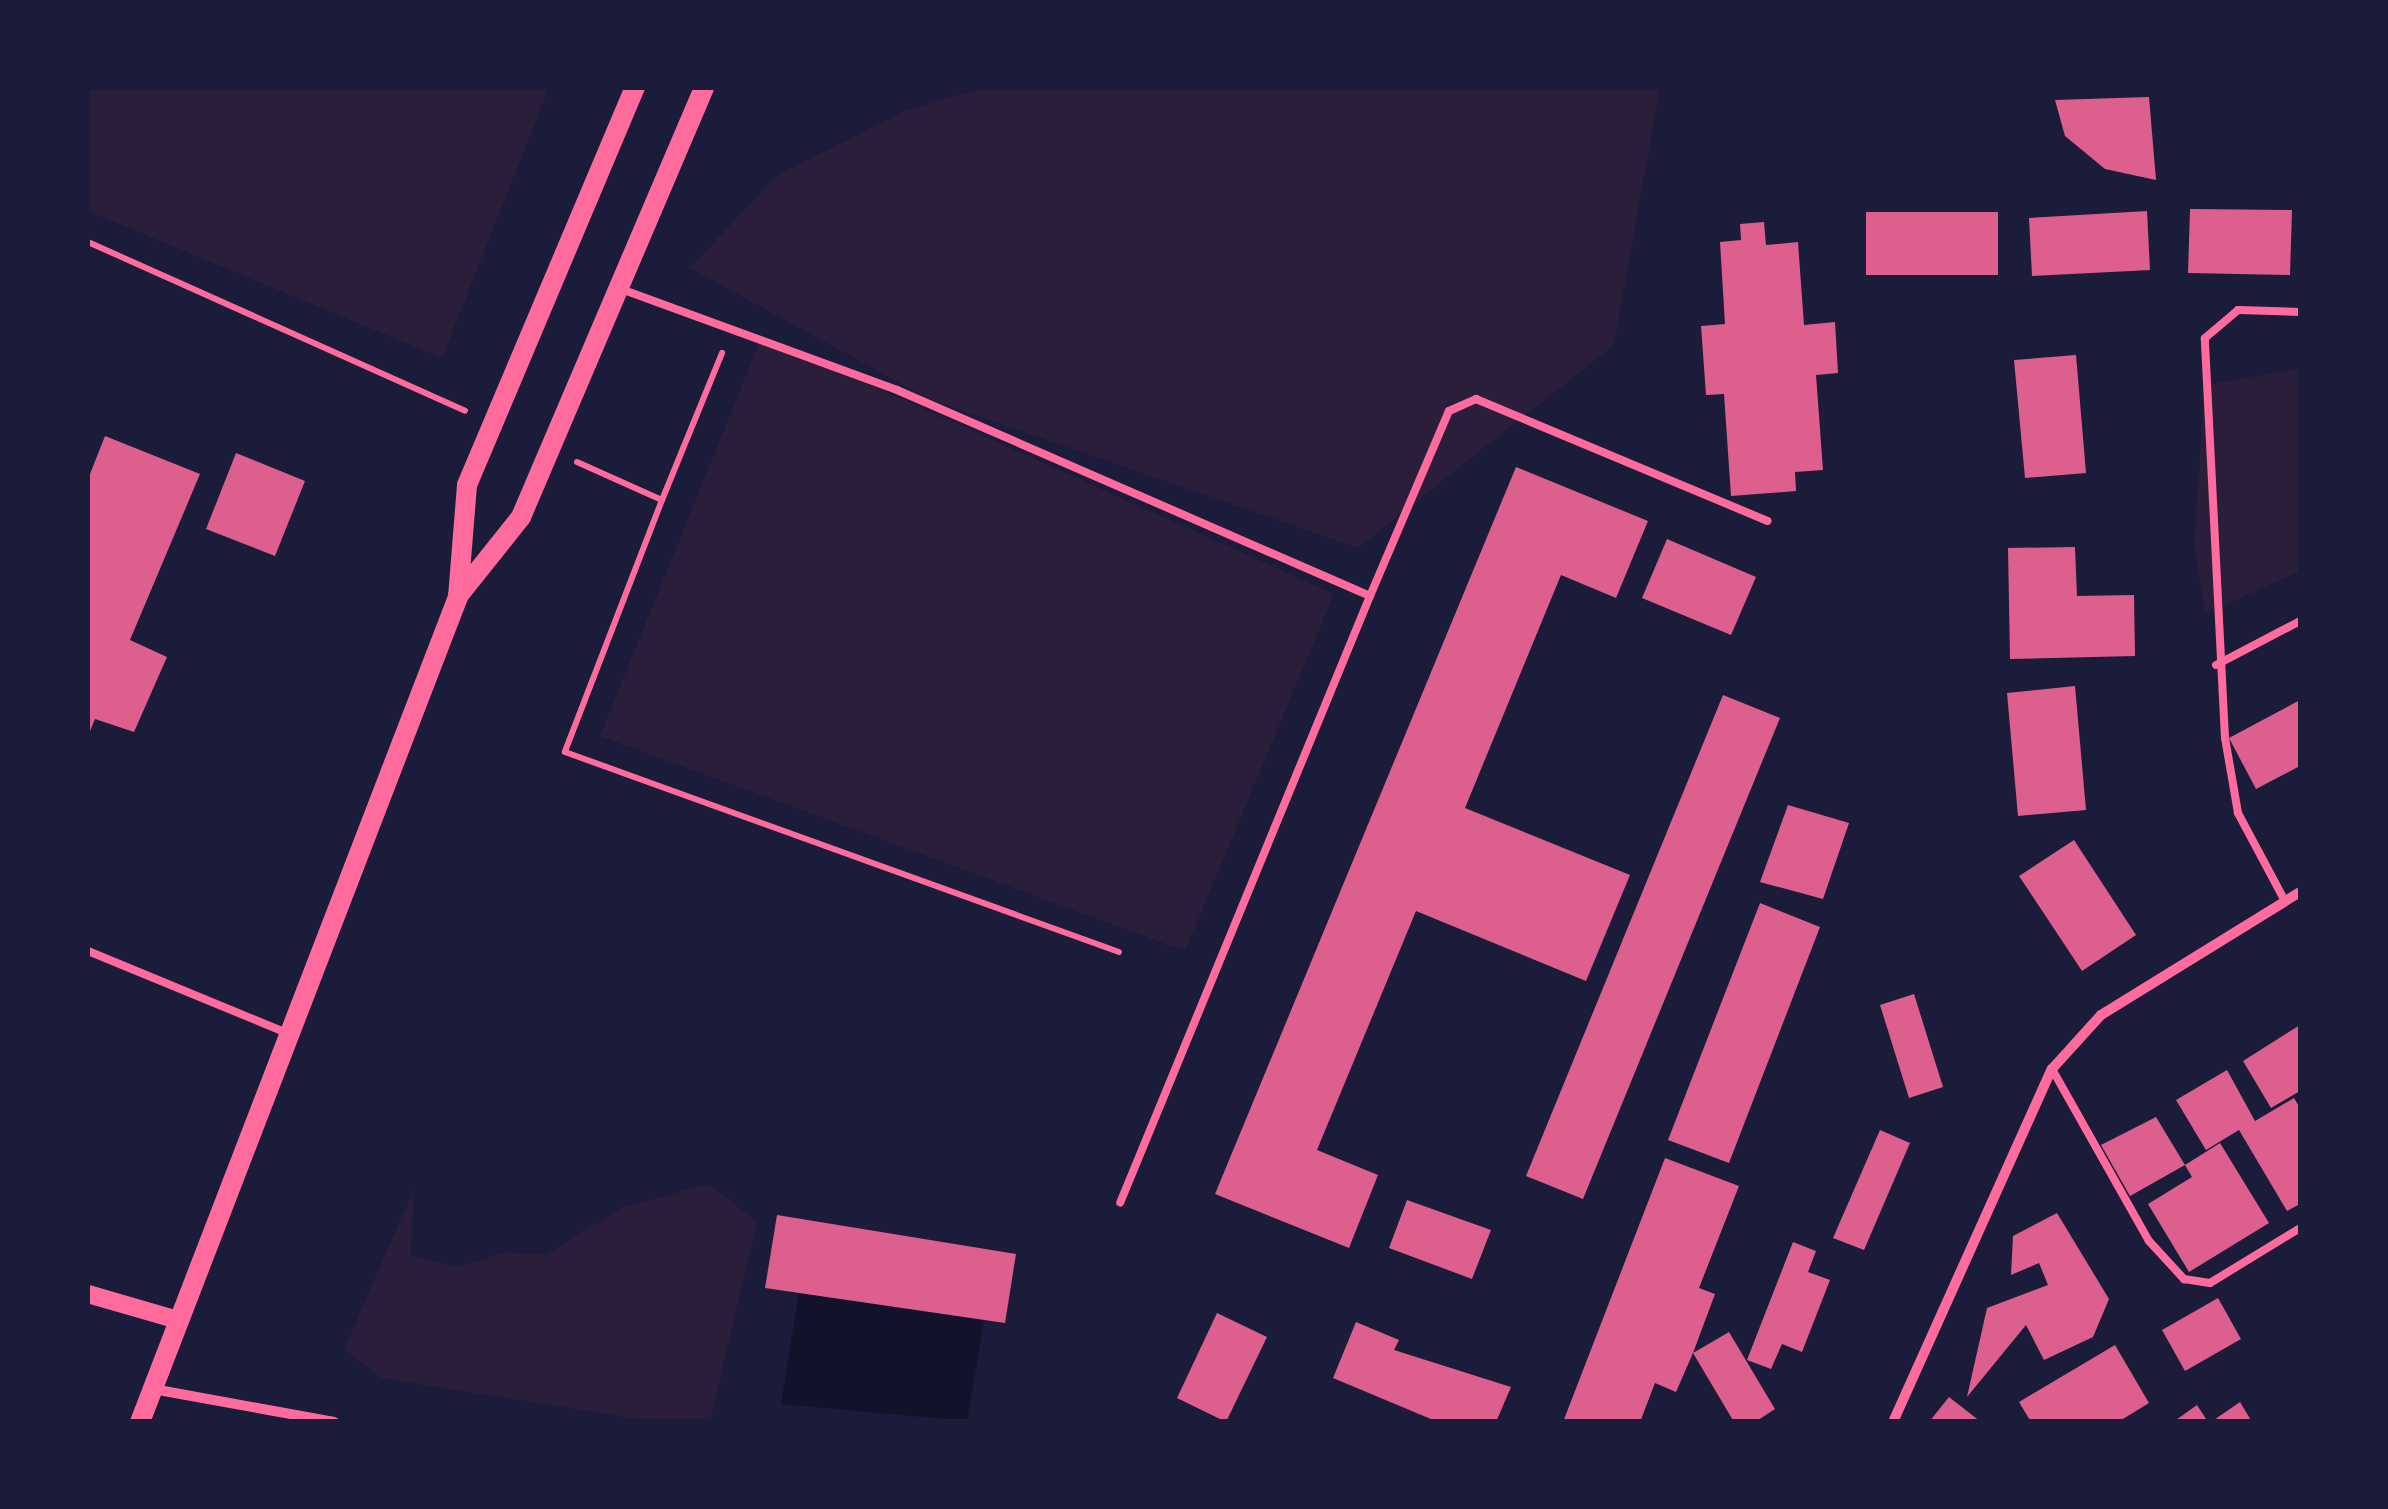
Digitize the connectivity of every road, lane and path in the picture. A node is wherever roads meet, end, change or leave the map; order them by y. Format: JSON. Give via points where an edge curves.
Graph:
{"nodes":[{"id":1,"x":635,"y":88,"type":"edge"},
{"id":2,"x":704,"y":88,"type":"edge"},
{"id":3,"x":88,"y":242,"type":"edge"},
{"id":4,"x":617,"y":287,"type":"junction"},
{"id":5,"x":2300,"y":312,"type":"edge"},
{"id":6,"x":732,"y":330,"type":"junction"},
{"id":7,"x":484,"y":420,"type":"dead end"},
{"id":8,"x":555,"y":452,"type":"dead end"},
{"id":9,"x":662,"y":500,"type":"junction"},
{"id":10,"x":1768,"y":521,"type":"dead end"},
{"id":11,"x":1370,"y":596,"type":"junction"},
{"id":12,"x":458,"y":597,"type":"junction"},
{"id":13,"x":2300,"y":621,"type":"edge"},
{"id":14,"x":2216,"y":666,"type":"junction"},
{"id":15,"x":2300,"y":892,"type":"edge"},
{"id":16,"x":2285,"y":901,"type":"junction"},
{"id":17,"x":88,"y":951,"type":"edge"},
{"id":18,"x":1120,"y":952,"type":"dead end"},
{"id":19,"x":289,"y":1034,"type":"junction"},
{"id":20,"x":2052,"y":1069,"type":"junction"},
{"id":21,"x":1120,"y":1202,"type":"dead end"},
{"id":22,"x":2300,"y":1228,"type":"edge"},
{"id":23,"x":88,"y":1294,"type":"edge"},
{"id":24,"x":178,"y":1320,"type":"junction"},
{"id":25,"x":153,"y":1389,"type":"junction"},
{"id":26,"x":140,"y":1422,"type":"edge"},
{"id":27,"x":334,"y":1422,"type":"edge"},
{"id":28,"x":1894,"y":1422,"type":"edge"}],
"edges":[{"from":1,"to":12,"type":"main road","via":[[467,486]]},
{"from":2,"to":4,"type":"main road"},
{"from":3,"to":7,"type":"path"},
{"from":4,"to":6,"type":"lane"},
{"from":4,"to":12,"type":"main road","via":[[521,517]]},
{"from":5,"to":14,"type":"lane","via":[[2238,310],[2205,338]]},
{"from":6,"to":9,"type":"path"},
{"from":6,"to":11,"type":"lane","via":[[897,390]]},
{"from":8,"to":9,"type":"path"},
{"from":9,"to":18,"type":"path","via":[[565,752]]},
{"from":10,"to":11,"type":"lane","via":[[1476,399],[1449,411]]},
{"from":11,"to":21,"type":"lane"},
{"from":12,"to":19,"type":"main road"},
{"from":13,"to":14,"type":"lane"},
{"from":14,"to":16,"type":"lane","via":[[2238,813]]},
{"from":15,"to":16,"type":"street"},
{"from":16,"to":20,"type":"street","via":[[2102,1015]]},
{"from":17,"to":19,"type":"lane"},
{"from":19,"to":24,"type":"main road"},
{"from":20,"to":22,"type":"lane","via":[[2149,1242],[2184,1279],[2210,1283]]},
{"from":20,"to":28,"type":"street"},
{"from":23,"to":24,"type":"street"},
{"from":24,"to":25,"type":"main road"},
{"from":25,"to":26,"type":"main road"},
{"from":25,"to":27,"type":"street"}]}
